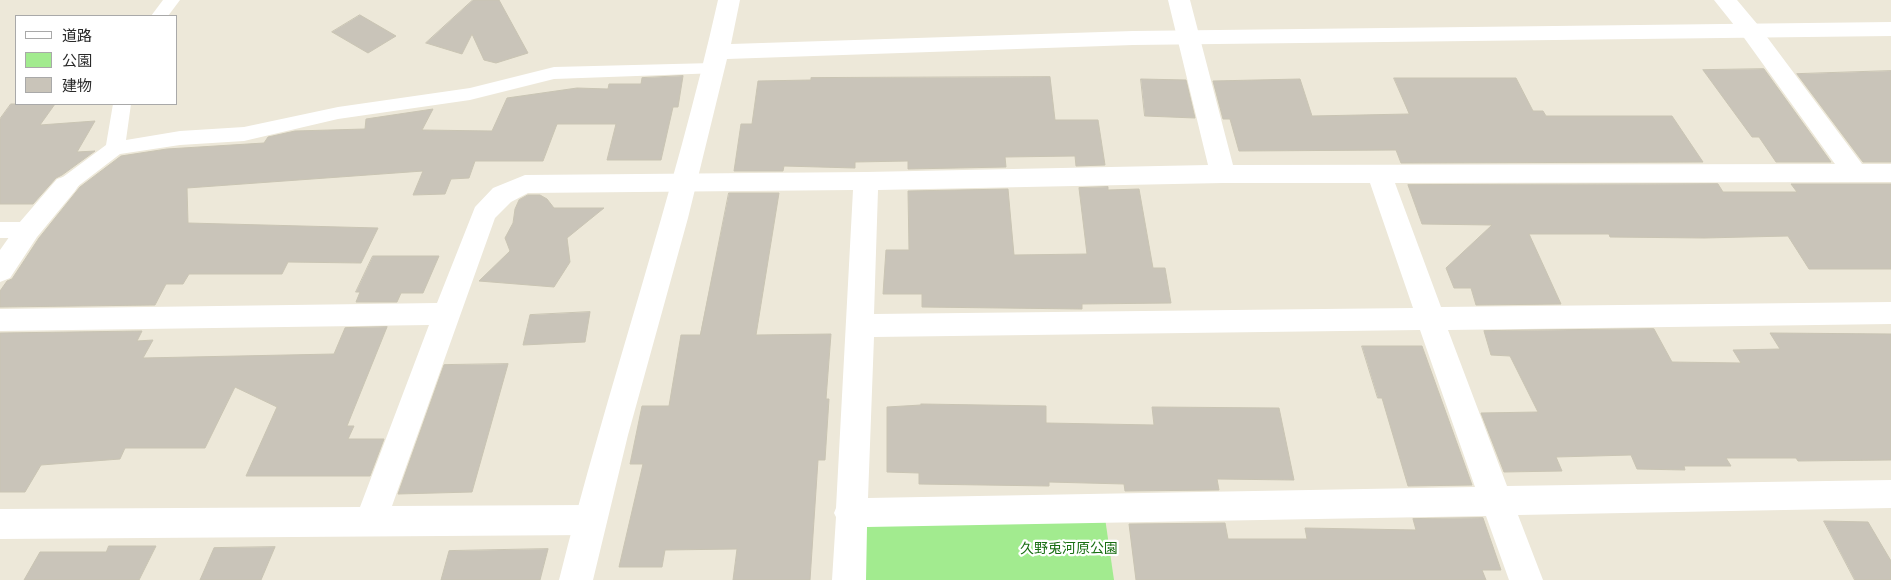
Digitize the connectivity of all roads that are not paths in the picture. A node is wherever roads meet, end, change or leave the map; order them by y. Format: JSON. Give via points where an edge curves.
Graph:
{"nodes":[{"id":1,"x":172,"y":0,"type":"edge"},
{"id":2,"x":729,"y":0,"type":"edge"},
{"id":3,"x":1180,"y":0,"type":"edge"},
{"id":4,"x":1725,"y":0,"type":"edge"},
{"id":5,"x":160,"y":15,"type":"edge"},
{"id":6,"x":1891,"y":29,"type":"edge"},
{"id":7,"x":1750,"y":30,"type":"junction"},
{"id":8,"x":1189,"y":38,"type":"junction"},
{"id":9,"x":716,"y":61,"type":"junction"},
{"id":10,"x":122,"y":105,"type":"edge"},
{"id":11,"x":115,"y":148,"type":"junction"},
{"id":12,"x":1891,"y":173,"type":"edge"},
{"id":13,"x":1223,"y":174,"type":"junction"},
{"id":14,"x":1856,"y":174,"type":"junction"},
{"id":15,"x":1380,"y":175,"type":"junction"},
{"id":16,"x":866,"y":181,"type":"junction"},
{"id":17,"x":685,"y":183,"type":"junction"},
{"id":18,"x":66,"y":185,"type":"joint"},
{"id":19,"x":0,"y":230,"type":"edge"},
{"id":20,"x":28,"y":230,"type":"junction"},
{"id":21,"x":0,"y":270,"type":"edge"},
{"id":22,"x":1891,"y":313,"type":"edge"},
{"id":23,"x":446,"y":314,"type":"junction"},
{"id":24,"x":1431,"y":318,"type":"junction"},
{"id":25,"x":0,"y":320,"type":"edge"},
{"id":26,"x":859,"y":326,"type":"junction"},
{"id":27,"x":1891,"y":494,"type":"edge"},
{"id":28,"x":1498,"y":501,"type":"junction"},
{"id":29,"x":850,"y":514,"type":"junction"},
{"id":30,"x":589,"y":520,"type":"junction"},
{"id":31,"x":370,"y":522,"type":"junction"},
{"id":32,"x":0,"y":524,"type":"edge"},
{"id":33,"x":576,"y":580,"type":"edge"},
{"id":34,"x":849,"y":580,"type":"edge"},
{"id":35,"x":1526,"y":580,"type":"edge"}],
"edges":[{"from":1,"to":5,"type":"lane"},
{"from":2,"to":9,"type":"street"},
{"from":3,"to":8,"type":"street"},
{"from":4,"to":7,"type":"street"},
{"from":6,"to":7,"type":"street"},
{"from":7,"to":8,"type":"street"},
{"from":7,"to":14,"type":"street"},
{"from":8,"to":9,"type":"street"},
{"from":8,"to":13,"type":"street"},
{"from":9,"to":11,"type":"lane","via":[[554,73],[470,94],[338,113],[244,134],[180,138]]},
{"from":9,"to":17,"type":"street"},
{"from":10,"to":11,"type":"lane"},
{"from":11,"to":18,"type":"lane"},
{"from":12,"to":14,"type":"street"},
{"from":13,"to":15,"type":"street"},
{"from":13,"to":16,"type":"street"},
{"from":14,"to":15,"type":"street"},
{"from":15,"to":24,"type":"street"},
{"from":16,"to":17,"type":"street"},
{"from":16,"to":26,"type":"street"},
{"from":17,"to":23,"type":"street","via":[[525,184],[502,195],[484,214]]},
{"from":17,"to":30,"type":"street"},
{"from":18,"to":20,"type":"street"},
{"from":19,"to":20,"type":"lane"},
{"from":20,"to":21,"type":"street"},
{"from":22,"to":24,"type":"street"},
{"from":23,"to":25,"type":"street"},
{"from":23,"to":31,"type":"street"},
{"from":24,"to":26,"type":"street"},
{"from":24,"to":28,"type":"street","via":[[1436,339]]},
{"from":26,"to":29,"type":"street"},
{"from":27,"to":28,"type":"street"},
{"from":28,"to":29,"type":"street"},
{"from":28,"to":35,"type":"street"},
{"from":29,"to":34,"type":"street"},
{"from":30,"to":31,"type":"street"},
{"from":30,"to":33,"type":"street"},
{"from":31,"to":32,"type":"street"}]}
